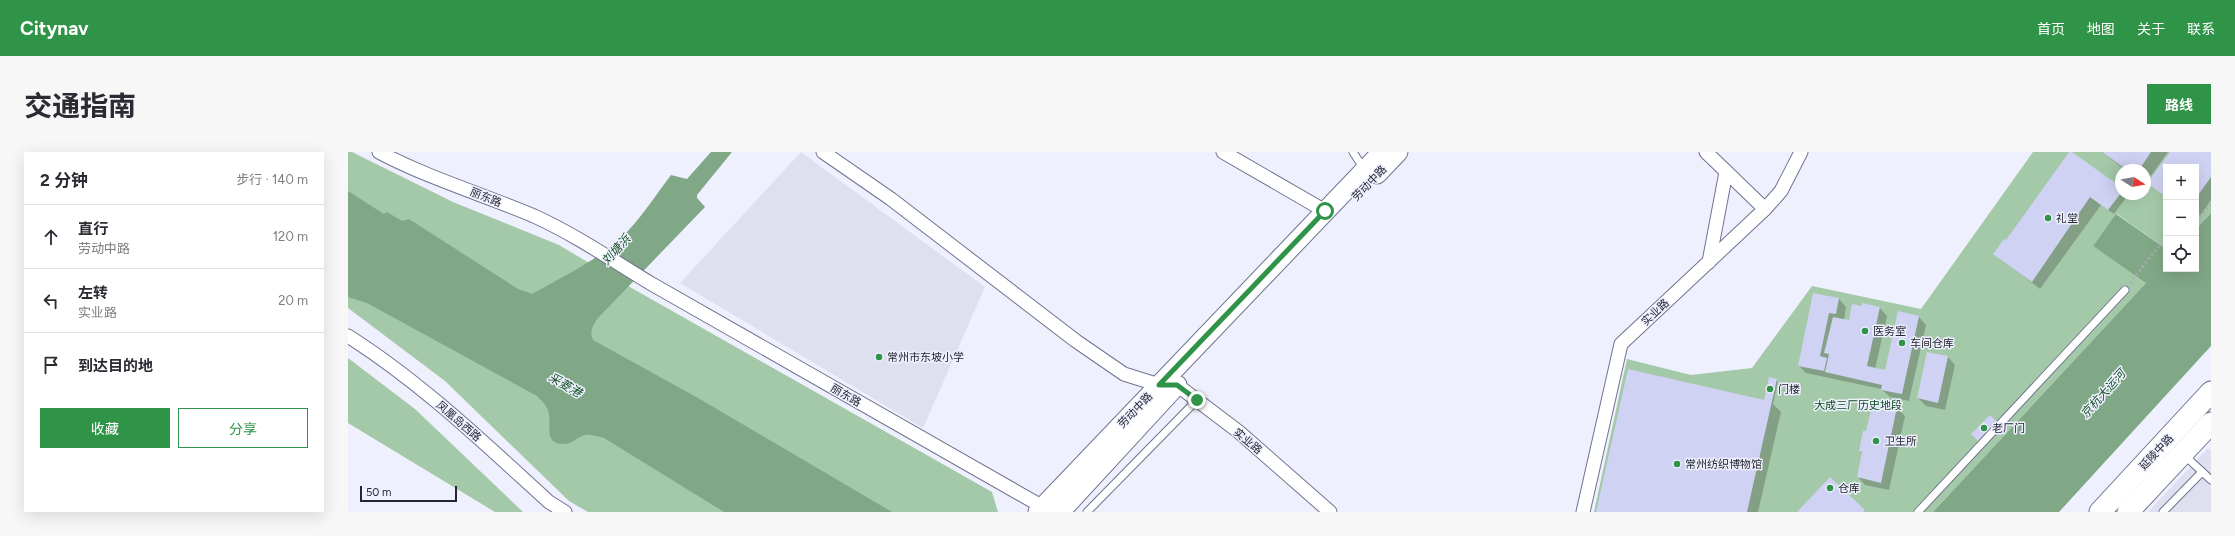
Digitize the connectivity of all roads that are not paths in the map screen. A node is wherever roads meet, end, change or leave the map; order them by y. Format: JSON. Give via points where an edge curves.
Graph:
{"nodes":[{"id":1,"x":379,"y":152,"type":"edge"},
{"id":2,"x":823,"y":152,"type":"edge"},
{"id":3,"x":1223,"y":152,"type":"edge"},
{"id":4,"x":1353,"y":152,"type":"edge"},
{"id":5,"x":1382,"y":152,"type":"edge"},
{"id":6,"x":1398,"y":152,"type":"edge"},
{"id":7,"x":1706,"y":152,"type":"edge"},
{"id":8,"x":1801,"y":152,"type":"edge"},
{"id":9,"x":1365,"y":170,"type":"junction"},
{"id":10,"x":1726,"y":172,"type":"junction"},
{"id":11,"x":1765,"y":209,"type":"junction"},
{"id":12,"x":1325,"y":211,"type":"junction"},
{"id":13,"x":1708,"y":262,"type":"junction"},
{"id":14,"x":2124,"y":290,"type":"road end"},
{"id":15,"x":348,"y":336,"type":"edge"},
{"id":16,"x":1168,"y":385,"type":"junction"},
{"id":17,"x":2211,"y":392,"type":"edge"},
{"id":18,"x":1197,"y":400,"type":"junction"},
{"id":19,"x":2211,"y":423,"type":"edge"},
{"id":20,"x":2182,"y":454,"type":"junction"},
{"id":21,"x":2202,"y":472,"type":"junction"},
{"id":22,"x":2211,"y":480,"type":"edge"},
{"id":23,"x":1047,"y":510,"type":"edge"},
{"id":24,"x":565,"y":512,"type":"edge"},
{"id":25,"x":1087,"y":512,"type":"edge"},
{"id":26,"x":1330,"y":512,"type":"edge"},
{"id":27,"x":1583,"y":512,"type":"edge"},
{"id":28,"x":1918,"y":512,"type":"edge"},
{"id":29,"x":2100,"y":512,"type":"edge"},
{"id":30,"x":2128,"y":512,"type":"edge"},
{"id":31,"x":2163,"y":512,"type":"edge"}],
"edges":[{"from":1,"to":23,"type":"street","name":"丽东路","via":[[404,165],[535,217],[592,247],[650,283]]},
{"from":2,"to":16,"type":"street","name":"实业路","via":[[891,199],[1076,341],[1124,374]]},
{"from":3,"to":12,"type":"street"},
{"from":4,"to":9,"type":"lane"},
{"from":5,"to":9,"type":"main road","name":"劳动中路"},
{"from":6,"to":16,"type":"main road","name":"劳动中路"},
{"from":7,"to":10,"type":"street"},
{"from":8,"to":11,"type":"street","name":"实业路","via":[[1781,191]]},
{"from":9,"to":12,"type":"main road","name":"劳动中路"},
{"from":10,"to":11,"type":"street"},
{"from":10,"to":13,"type":"street"},
{"from":11,"to":13,"type":"street","name":"实业路"},
{"from":12,"to":16,"type":"main road","name":"劳动中路"},
{"from":13,"to":27,"type":"street","name":"实业路","via":[[1621,344]]},
{"from":14,"to":28,"type":"lane"},
{"from":15,"to":24,"type":"street","name":"凤凰岛西路","via":[[459,420],[549,502]]},
{"from":16,"to":18,"type":"street","name":"实业路"},
{"from":16,"to":23,"type":"main road","name":"劳动中路"},
{"from":17,"to":29,"type":"main road","name":"延陵中路"},
{"from":18,"to":25,"type":"lane"},
{"from":18,"to":26,"type":"street","name":"实业路"},
{"from":19,"to":20,"type":"main road","name":"延陵中路"},
{"from":20,"to":21,"type":"lane"},
{"from":20,"to":30,"type":"main road","name":"延陵中路"},
{"from":21,"to":22,"type":"lane"},
{"from":21,"to":31,"type":"lane"}]}
